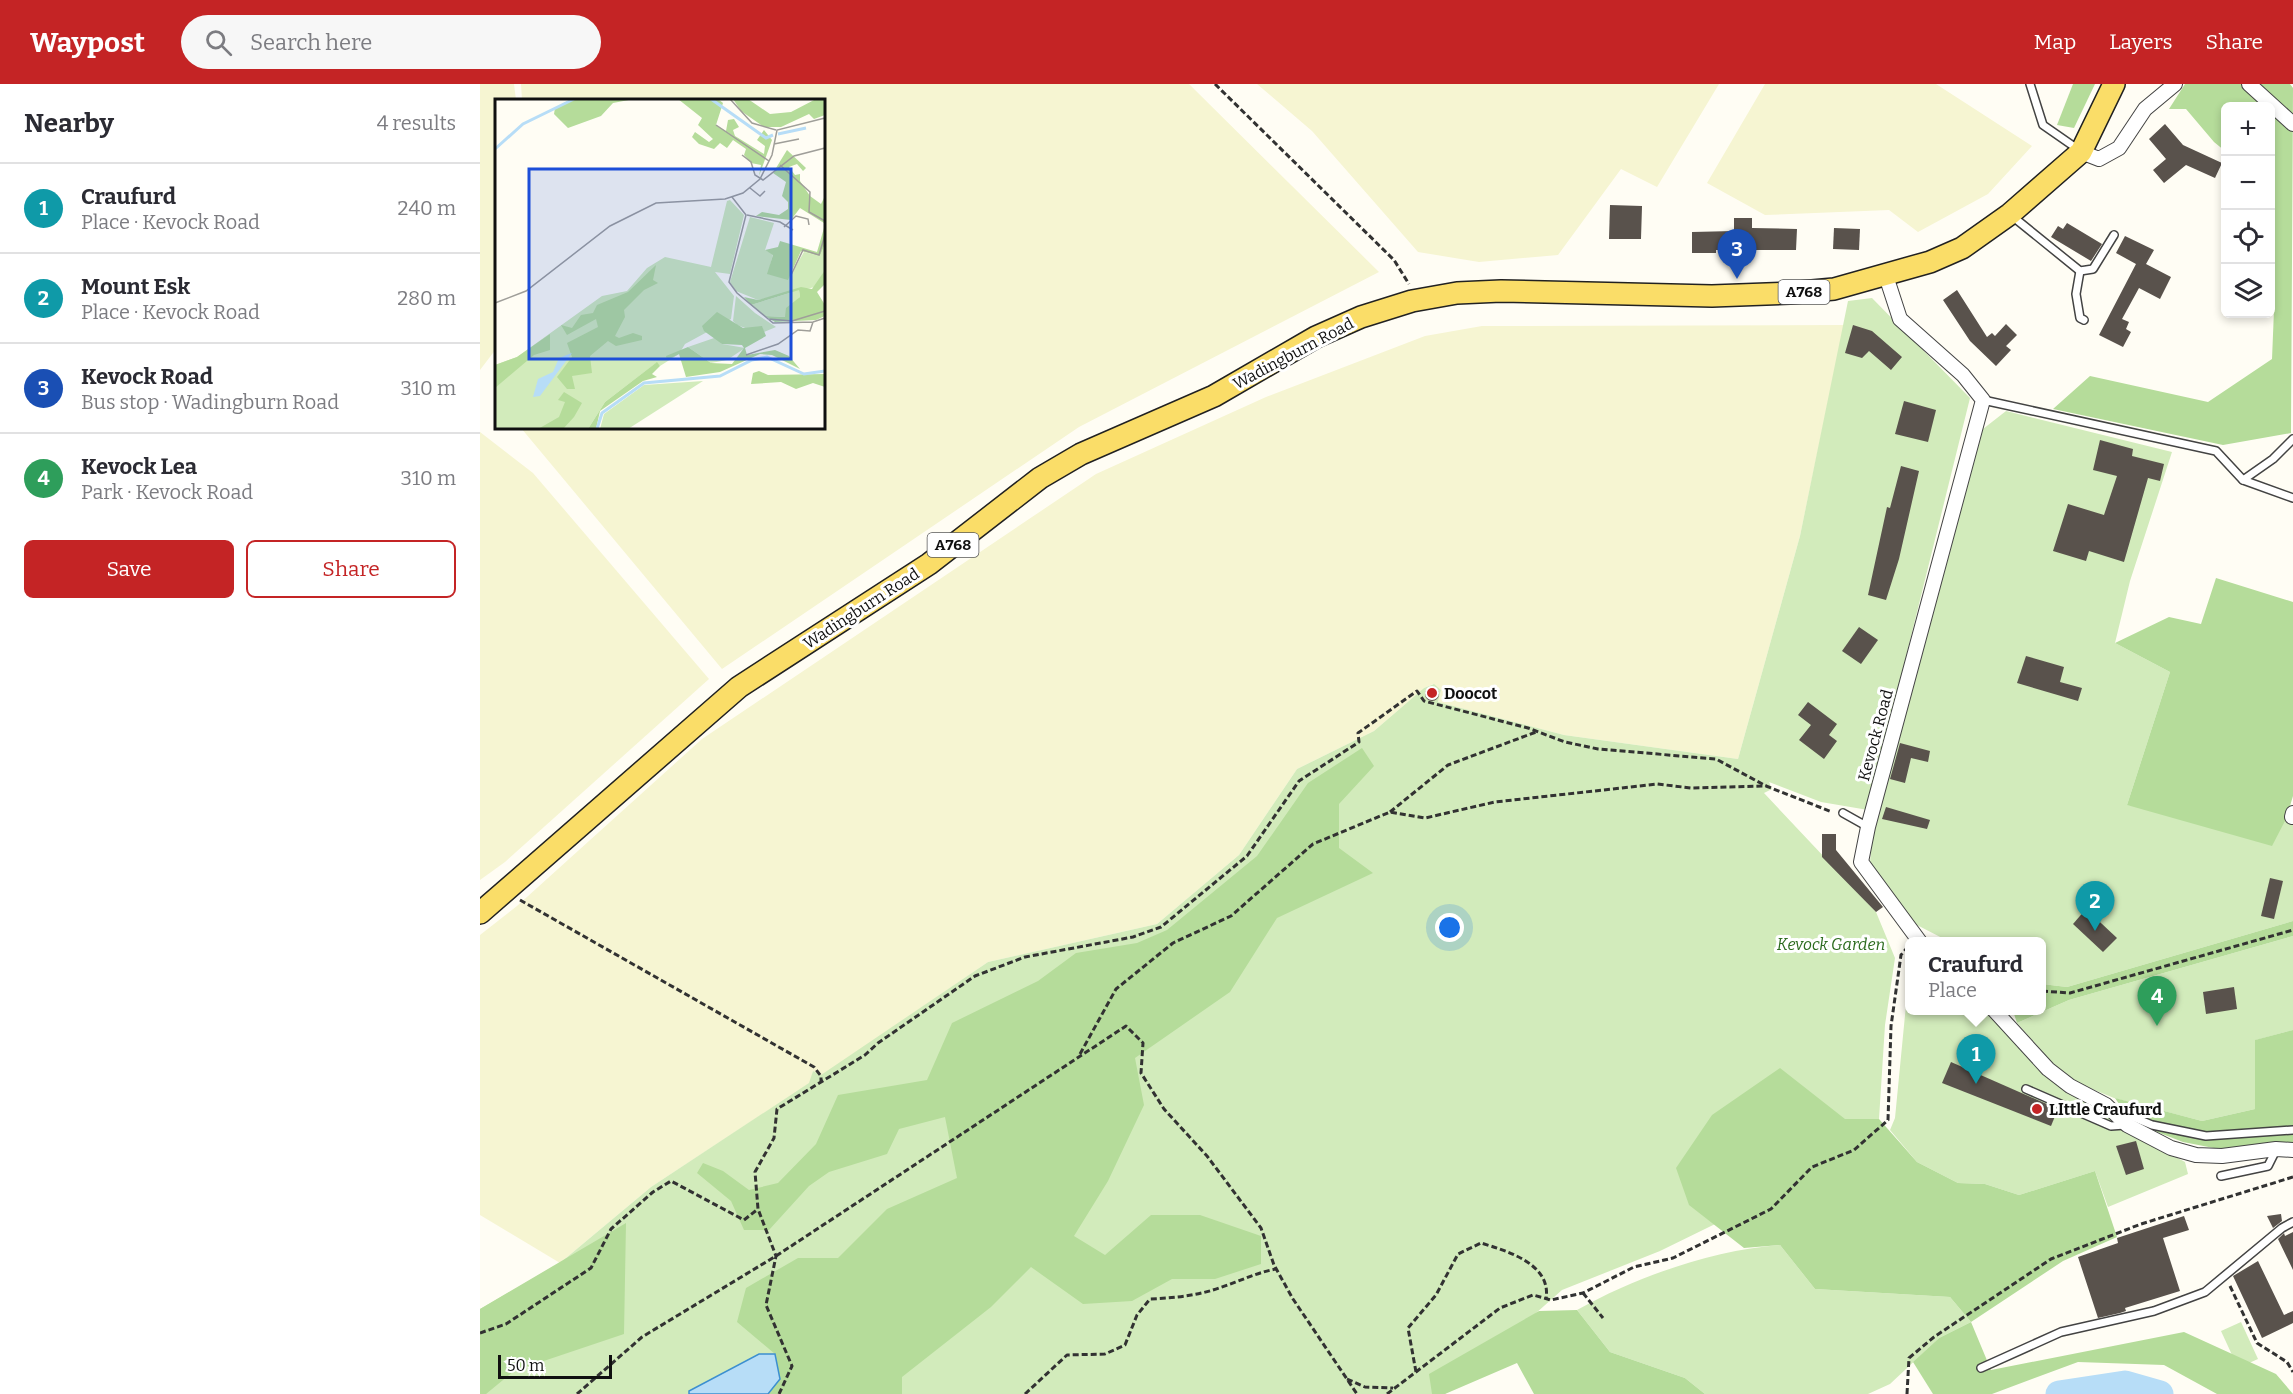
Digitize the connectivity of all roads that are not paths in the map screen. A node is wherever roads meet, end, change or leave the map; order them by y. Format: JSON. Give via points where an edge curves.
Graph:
{"nodes":[{"id":1,"x":2030,"y":84,"type":"edge"},
{"id":2,"x":2114,"y":84,"type":"edge"},
{"id":3,"x":2175,"y":84,"type":"edge"},
{"id":4,"x":2249,"y":84,"type":"edge"},
{"id":5,"x":2293,"y":124,"type":"edge"},
{"id":6,"x":2081,"y":152,"type":"junction"},
{"id":7,"x":2010,"y":214,"type":"junction"},
{"id":8,"x":2114,"y":235,"type":"dead end"},
{"id":9,"x":2080,"y":271,"type":"junction"},
{"id":10,"x":1886,"y":276,"type":"junction"},
{"id":11,"x":2084,"y":320,"type":"dead end"},
{"id":12,"x":1983,"y":400,"type":"junction"},
{"id":13,"x":2293,"y":439,"type":"edge"},
{"id":14,"x":2243,"y":480,"type":"junction"},
{"id":15,"x":2293,"y":498,"type":"edge"},
{"id":16,"x":1843,"y":813,"type":"road end"},
{"id":17,"x":1868,"y":827,"type":"junction"},
{"id":18,"x":480,"y":913,"type":"edge"},
{"id":19,"x":1916,"y":937,"type":"edge"},
{"id":20,"x":1998,"y":1015,"type":"edge"},
{"id":21,"x":2026,"y":1089,"type":"dead end"},
{"id":22,"x":2106,"y":1105,"type":"junction"},
{"id":23,"x":2127,"y":1125,"type":"junction"},
{"id":24,"x":2293,"y":1130,"type":"edge"},
{"id":25,"x":2276,"y":1149,"type":"junction"},
{"id":26,"x":2293,"y":1150,"type":"edge"},
{"id":27,"x":2221,"y":1176,"type":"dead end"},
{"id":28,"x":2293,"y":1222,"type":"edge"},
{"id":29,"x":1981,"y":1368,"type":"dead end"}],
"edges":[{"from":1,"to":6,"type":"lane","via":[[2043,125]]},
{"from":2,"to":6,"type":"main road","name":"Wadingburn Road","number":"A768"},
{"from":3,"to":6,"type":"street","via":[[2145,109],[2118,148],[2099,159]]},
{"from":4,"to":5,"type":"street"},
{"from":6,"to":7,"type":"main road","name":"Wadingburn Road","number":"A768"},
{"from":7,"to":9,"type":"lane"},
{"from":7,"to":10,"type":"main road","name":"Wadingburn Road","number":"A768","via":[[1962,248]]},
{"from":8,"to":9,"type":"lane","via":[[2093,268]]},
{"from":9,"to":11,"type":"lane","via":[[2076,294],[2080,318]]},
{"from":10,"to":12,"type":"street","via":[[1900,319],[1963,375]]},
{"from":10,"to":18,"type":"main road","name":"Wadingburn Road","number":"A768","via":[[1834,289],[1790,293],[1457,293],[1361,316],[1316,337],[1214,396],[1081,454],[1040,478],[929,564],[739,687]]},
{"from":12,"to":14,"type":"lane","via":[[2216,451]]},
{"from":12,"to":17,"type":"street","name":"Kevock Road"},
{"from":13,"to":14,"type":"lane"},
{"from":14,"to":15,"type":"lane"},
{"from":16,"to":17,"type":"lane"},
{"from":17,"to":19,"type":"street","name":"Kevock Road","via":[[1861,862]]},
{"from":20,"to":22,"type":"street","via":[[2048,1068],[2070,1086]]},
{"from":21,"to":23,"type":"lane","via":[[2110,1126]]},
{"from":22,"to":23,"type":"street"},
{"from":22,"to":24,"type":"lane","via":[[2152,1125],[2206,1136]]},
{"from":23,"to":25,"type":"street","via":[[2171,1148],[2196,1155]]},
{"from":25,"to":26,"type":"street"},
{"from":25,"to":27,"type":"lane","via":[[2268,1166]]},
{"from":28,"to":29,"type":"lane","via":[[2205,1292],[2154,1311],[2061,1332]]}]}
